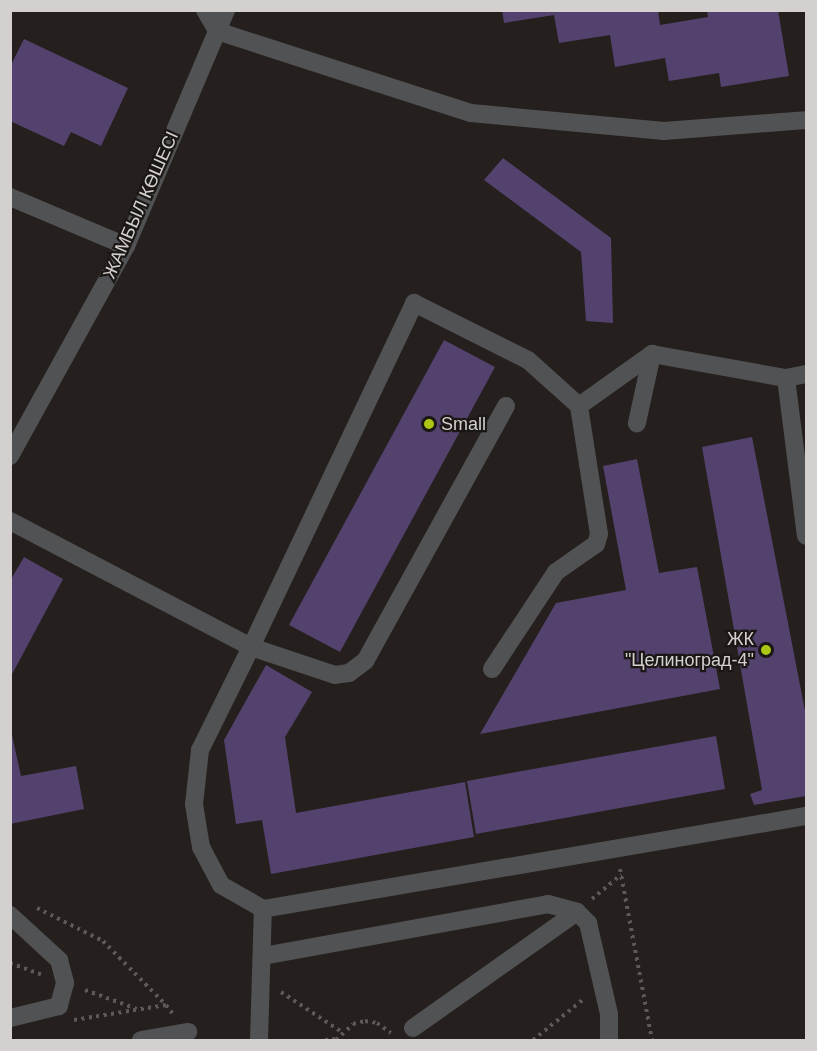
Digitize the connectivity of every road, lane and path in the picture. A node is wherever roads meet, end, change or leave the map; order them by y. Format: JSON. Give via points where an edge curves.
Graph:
{"nodes":[{"id":1,"x":205,"y":10,"type":"edge"},
{"id":2,"x":226,"y":10,"type":"edge"},
{"id":3,"x":217,"y":31,"type":"junction"},
{"id":4,"x":807,"y":120,"type":"edge"},
{"id":5,"x":10,"y":197,"type":"edge"},
{"id":6,"x":126,"y":246,"type":"junction"},
{"id":7,"x":652,"y":354,"type":"junction"},
{"id":8,"x":807,"y":374,"type":"edge"},
{"id":9,"x":786,"y":378,"type":"junction"},
{"id":10,"x":506,"y":406,"type":"dead end"},
{"id":11,"x":579,"y":406,"type":"junction"},
{"id":12,"x":637,"y":423,"type":"dead end"},
{"id":13,"x":10,"y":456,"type":"edge"},
{"id":14,"x":10,"y":521,"type":"edge"},
{"id":15,"x":807,"y":536,"type":"edge"},
{"id":16,"x":251,"y":647,"type":"junction"},
{"id":17,"x":492,"y":669,"type":"dead end"},
{"id":18,"x":807,"y":816,"type":"edge"},
{"id":19,"x":616,"y":847,"type":"junction"},
{"id":20,"x":621,"y":875,"type":"junction"},
{"id":21,"x":27,"y":903,"type":"dead end"},
{"id":22,"x":263,"y":909,"type":"junction"},
{"id":23,"x":577,"y":912,"type":"junction"},
{"id":24,"x":10,"y":915,"type":"edge"},
{"id":25,"x":263,"y":956,"type":"junction"},
{"id":26,"x":263,"y":980,"type":"junction"},
{"id":27,"x":65,"y":983,"type":"junction"},
{"id":28,"x":603,"y":986,"type":"junction"},
{"id":29,"x":166,"y":1005,"type":"junction"},
{"id":30,"x":140,"y":1010,"type":"junction"},
{"id":31,"x":10,"y":1018,"type":"edge"},
{"id":32,"x":69,"y":1021,"type":"dead end"},
{"id":33,"x":412,"y":1028,"type":"dead end"},
{"id":34,"x":188,"y":1032,"type":"joint"},
{"id":35,"x":342,"y":1032,"type":"junction"},
{"id":36,"x":337,"y":1040,"type":"edge"},
{"id":37,"x":396,"y":1040,"type":"edge"},
{"id":38,"x":141,"y":1041,"type":"edge"},
{"id":39,"x":259,"y":1041,"type":"edge"},
{"id":40,"x":325,"y":1041,"type":"edge"},
{"id":41,"x":533,"y":1041,"type":"edge"},
{"id":42,"x":609,"y":1041,"type":"edge"},
{"id":43,"x":652,"y":1041,"type":"edge"}],
"edges":[{"from":1,"to":3,"type":"street"},
{"from":2,"to":3,"type":"street","name":"ЖАМБЫЛ КӨШЕСІ"},
{"from":3,"to":4,"type":"street","via":[[471,113],[664,131]]},
{"from":3,"to":6,"type":"street","name":"ЖАМБЫЛ КӨШЕСІ"},
{"from":5,"to":6,"type":"street"},
{"from":6,"to":13,"type":"street","name":"ЖАМБЫЛ КӨШЕСІ"},
{"from":7,"to":9,"type":"street"},
{"from":7,"to":11,"type":"street"},
{"from":7,"to":12,"type":"street"},
{"from":8,"to":9,"type":"street"},
{"from":9,"to":15,"type":"street"},
{"from":10,"to":16,"type":"street","via":[[365,661],[349,673],[335,675]]},
{"from":11,"to":16,"type":"street","via":[[528,360],[414,303]]},
{"from":11,"to":17,"type":"street","via":[[599,534],[596,544],[556,572]]},
{"from":14,"to":16,"type":"street"},
{"from":16,"to":22,"type":"street","via":[[200,750],[194,804],[201,847],[221,885]]},
{"from":18,"to":19,"type":"street"},
{"from":19,"to":20,"type":"path"},
{"from":19,"to":22,"type":"street"},
{"from":20,"to":23,"type":"path"},
{"from":20,"to":43,"type":"path"},
{"from":21,"to":29,"type":"path","via":[[103,941]]},
{"from":22,"to":25,"type":"street"},
{"from":23,"to":25,"type":"street","via":[[548,904]]},
{"from":23,"to":28,"type":"street","via":[[588,923]]},
{"from":23,"to":33,"type":"street"},
{"from":24,"to":27,"type":"street","via":[[59,960]]},
{"from":25,"to":26,"type":"street"},
{"from":26,"to":35,"type":"path"},
{"from":26,"to":39,"type":"street"},
{"from":27,"to":30,"type":"path"},
{"from":27,"to":31,"type":"street","via":[[58,1006]]},
{"from":28,"to":41,"type":"path"},
{"from":28,"to":42,"type":"street"},
{"from":29,"to":30,"type":"path"},
{"from":29,"to":34,"type":"path"},
{"from":30,"to":32,"type":"path"},
{"from":34,"to":38,"type":"street"},
{"from":35,"to":36,"type":"path"},
{"from":35,"to":37,"type":"path","via":[[353,1024],[378,1023]]},
{"from":36,"to":40,"type":"path"}]}
